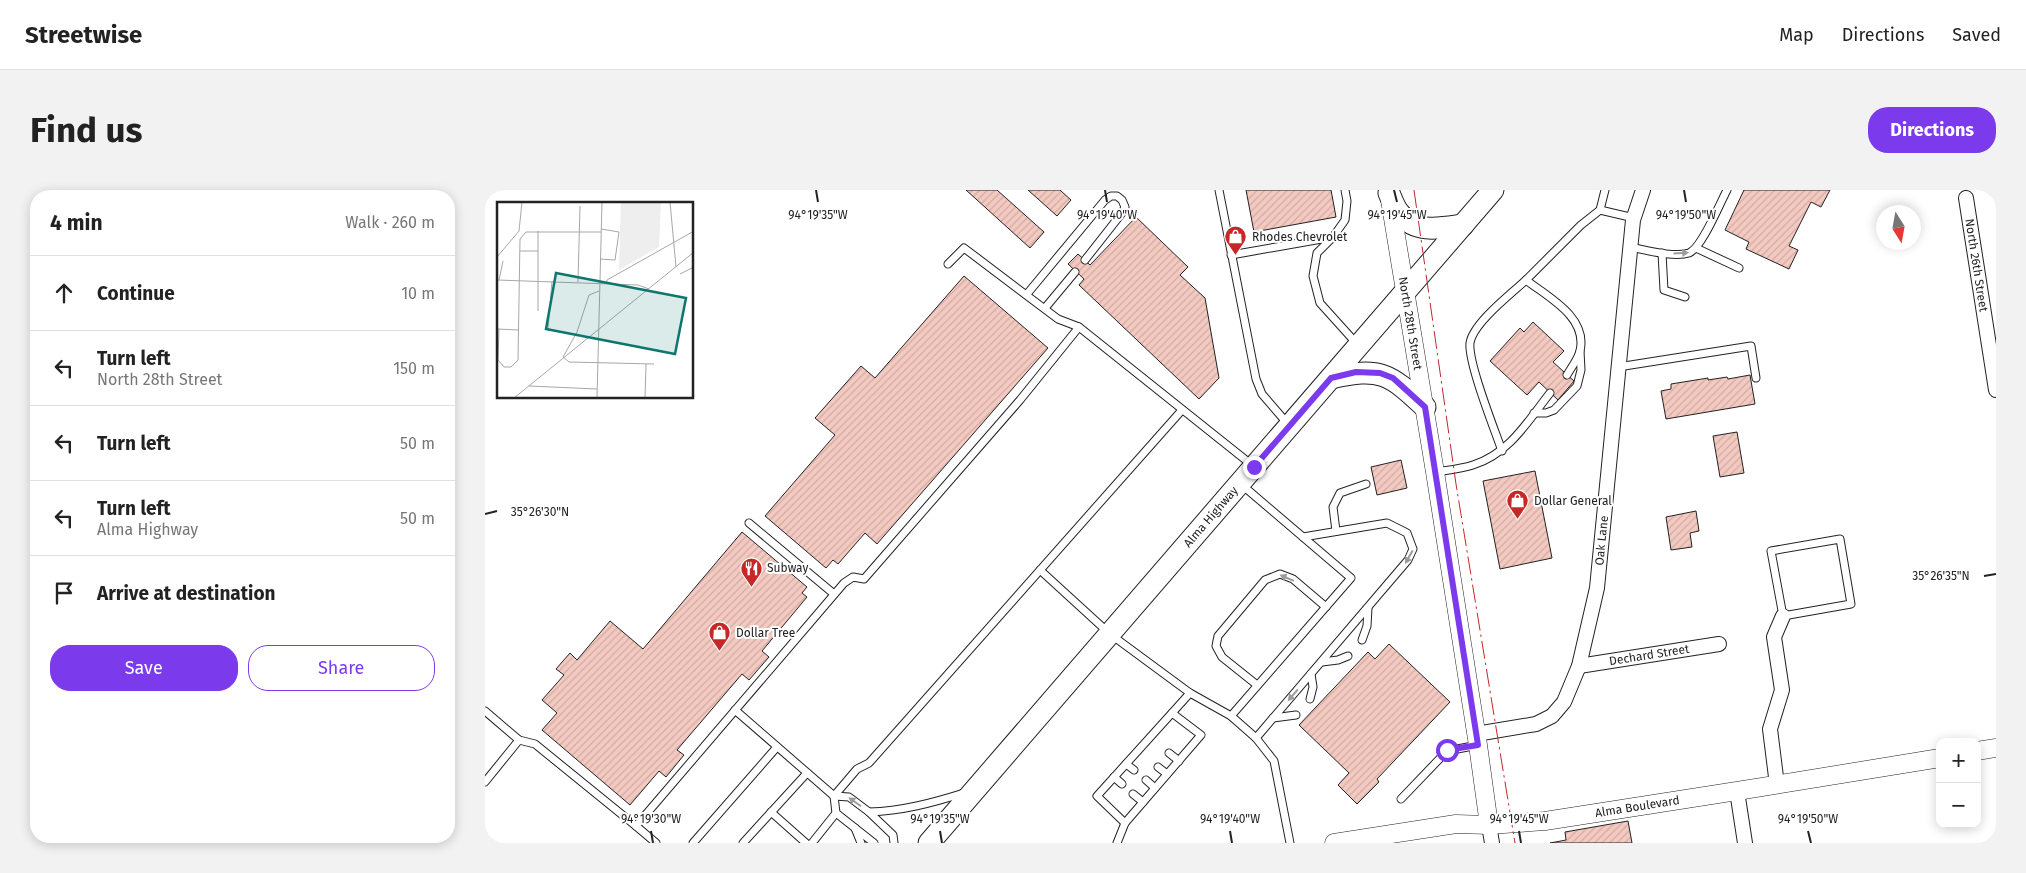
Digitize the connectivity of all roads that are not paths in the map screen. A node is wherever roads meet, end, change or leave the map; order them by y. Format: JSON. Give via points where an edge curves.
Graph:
{"nodes":[{"id":1,"x":1219,"y":190,"type":"edge"},
{"id":2,"x":1345,"y":190,"type":"edge"},
{"id":3,"x":1493,"y":190,"type":"edge"},
{"id":4,"x":1605,"y":190,"type":"edge"},
{"id":5,"x":1643,"y":190,"type":"edge"},
{"id":6,"x":1727,"y":190,"type":"edge"},
{"id":7,"x":1388,"y":192,"type":"edge"},
{"id":8,"x":1966,"y":198,"type":"dead end"},
{"id":9,"x":1600,"y":210,"type":"junction"},
{"id":10,"x":1634,"y":218,"type":"junction"},
{"id":11,"x":1463,"y":225,"type":"junction"},
{"id":12,"x":1333,"y":237,"type":"junction"},
{"id":13,"x":1630,"y":247,"type":"junction"},
{"id":14,"x":1696,"y":248,"type":"junction"},
{"id":15,"x":1662,"y":252,"type":"junction"},
{"id":16,"x":1231,"y":255,"type":"junction"},
{"id":17,"x":1085,"y":260,"type":"dead end"},
{"id":18,"x":948,"y":264,"type":"dead end"},
{"id":19,"x":1739,"y":268,"type":"dead end"},
{"id":20,"x":1075,"y":272,"type":"dead end"},
{"id":21,"x":1526,"y":280,"type":"junction"},
{"id":22,"x":1406,"y":291,"type":"junction"},
{"id":23,"x":1027,"y":294,"type":"junction"},
{"id":24,"x":1685,"y":297,"type":"dead end"},
{"id":25,"x":1045,"y":308,"type":"junction"},
{"id":26,"x":1079,"y":327,"type":"junction"},
{"id":27,"x":1358,"y":346,"type":"junction"},
{"id":28,"x":1580,"y":351,"type":"junction"},
{"id":29,"x":1618,"y":367,"type":"junction"},
{"id":30,"x":1567,"y":375,"type":"dead end"},
{"id":31,"x":1331,"y":378,"type":"junction"},
{"id":32,"x":1756,"y":378,"type":"dead end"},
{"id":33,"x":1996,"y":390,"type":"edge"},
{"id":34,"x":1550,"y":393,"type":"dead end"},
{"id":35,"x":1425,"y":407,"type":"junction"},
{"id":36,"x":1182,"y":410,"type":"junction"},
{"id":37,"x":1534,"y":413,"type":"junction"},
{"id":38,"x":1289,"y":426,"type":"junction"},
{"id":39,"x":1502,"y":451,"type":"junction"},
{"id":40,"x":1254,"y":467,"type":"junction"},
{"id":41,"x":1435,"y":472,"type":"junction"},
{"id":42,"x":1240,"y":483,"type":"junction"},
{"id":43,"x":1366,"y":484,"type":"dead end"},
{"id":44,"x":749,"y":523,"type":"dead end"},
{"id":45,"x":1336,"y":531,"type":"junction"},
{"id":46,"x":1303,"y":537,"type":"junction"},
{"id":47,"x":1040,"y":570,"type":"junction"},
{"id":48,"x":833,"y":594,"type":"junction"},
{"id":49,"x":1326,"y":607,"type":"junction"},
{"id":50,"x":1368,"y":608,"type":"junction"},
{"id":51,"x":1783,"y":616,"type":"junction"},
{"id":52,"x":1110,"y":634,"type":"junction"},
{"id":53,"x":1362,"y":640,"type":"dead end"},
{"id":54,"x":1719,"y":644,"type":"dead end"},
{"id":55,"x":1348,"y":656,"type":"dead end"},
{"id":56,"x":1322,"y":662,"type":"junction"},
{"id":57,"x":1579,"y":666,"type":"junction"},
{"id":58,"x":1311,"y":674,"type":"junction"},
{"id":59,"x":1257,"y":686,"type":"junction"},
{"id":60,"x":1190,"y":693,"type":"junction"},
{"id":61,"x":1310,"y":699,"type":"dead end"},
{"id":62,"x":735,"y":710,"type":"junction"},
{"id":63,"x":485,"y":711,"type":"edge"},
{"id":64,"x":1172,"y":713,"type":"junction"},
{"id":65,"x":1296,"y":715,"type":"dead end"},
{"id":66,"x":1231,"y":716,"type":"junction"},
{"id":67,"x":1273,"y":718,"type":"junction"},
{"id":68,"x":1150,"y":737,"type":"junction"},
{"id":69,"x":1256,"y":738,"type":"junction"},
{"id":70,"x":519,"y":740,"type":"junction"},
{"id":71,"x":1477,"y":740,"type":"junction"},
{"id":72,"x":1157,"y":743,"type":"dead end"},
{"id":73,"x":777,"y":747,"type":"junction"},
{"id":74,"x":1996,"y":748,"type":"edge"},
{"id":75,"x":1981,"y":750,"type":"edge"},
{"id":76,"x":1138,"y":751,"type":"junction"},
{"id":77,"x":1169,"y":753,"type":"dead end"},
{"id":78,"x":1145,"y":757,"type":"dead end"},
{"id":79,"x":1936,"y":759,"type":"edge"},
{"id":80,"x":1179,"y":761,"type":"junction"},
{"id":81,"x":1126,"y":764,"type":"junction"},
{"id":82,"x":1158,"y":767,"type":"dead end"},
{"id":83,"x":1135,"y":770,"type":"dead end"},
{"id":84,"x":807,"y":772,"type":"junction"},
{"id":85,"x":1167,"y":774,"type":"junction"},
{"id":86,"x":1114,"y":777,"type":"junction"},
{"id":87,"x":1146,"y":780,"type":"dead end"},
{"id":88,"x":485,"y":782,"type":"edge"},
{"id":89,"x":1122,"y":784,"type":"dead end"},
{"id":90,"x":1777,"y":785,"type":"junction"},
{"id":91,"x":1155,"y":788,"type":"junction"},
{"id":92,"x":976,"y":789,"type":"junction"},
{"id":93,"x":1737,"y":791,"type":"junction"},
{"id":94,"x":1133,"y":794,"type":"dead end"},
{"id":95,"x":834,"y":796,"type":"junction"},
{"id":96,"x":1401,"y":799,"type":"dead end"},
{"id":97,"x":1143,"y":802,"type":"junction"},
{"id":98,"x":771,"y":812,"type":"junction"},
{"id":99,"x":869,"y":812,"type":"junction"},
{"id":100,"x":836,"y":813,"type":"junction"},
{"id":101,"x":1125,"y":823,"type":"junction"},
{"id":102,"x":853,"y":825,"type":"junction"},
{"id":103,"x":1489,"y":825,"type":"junction"},
{"id":104,"x":636,"y":826,"type":"junction"},
{"id":105,"x":1411,"y":837,"type":"edge"},
{"id":106,"x":656,"y":843,"type":"edge"},
{"id":107,"x":693,"y":843,"type":"edge"},
{"id":108,"x":743,"y":843,"type":"edge"},
{"id":109,"x":806,"y":843,"type":"edge"},
{"id":110,"x":812,"y":843,"type":"edge"},
{"id":111,"x":861,"y":843,"type":"edge"},
{"id":112,"x":874,"y":843,"type":"edge"},
{"id":113,"x":894,"y":843,"type":"edge"},
{"id":114,"x":929,"y":843,"type":"edge"},
{"id":115,"x":1117,"y":843,"type":"edge"},
{"id":116,"x":1290,"y":843,"type":"edge"},
{"id":117,"x":1334,"y":843,"type":"edge"},
{"id":118,"x":1492,"y":843,"type":"edge"},
{"id":119,"x":1745,"y":843,"type":"edge"}],
"edges":[{"from":1,"to":16,"type":"lane"},
{"from":2,"to":12,"type":"lane","via":[[1345,220]]},
{"from":3,"to":11,"type":"main road","name":"Alma Highway"},
{"from":4,"to":9,"type":"lane"},
{"from":5,"to":10,"type":"street","name":"Oak Lane"},
{"from":6,"to":14,"type":"lane"},
{"from":7,"to":11,"type":"main road","via":[[1400,214],[1411,224],[1430,230]]},
{"from":7,"to":22,"type":"street","name":"North 28th Street"},
{"from":8,"to":33,"type":"street","name":"North 26th Street"},
{"from":9,"to":10,"type":"lane"},
{"from":9,"to":21,"type":"lane"},
{"from":10,"to":13,"type":"street","name":"Oak Lane"},
{"from":11,"to":22,"type":"main road","name":"Alma Highway"},
{"from":12,"to":16,"type":"lane"},
{"from":12,"to":27,"type":"lane","via":[[1317,253],[1313,276],[1321,304]]},
{"from":13,"to":15,"type":"lane"},
{"from":13,"to":29,"type":"street","name":"Oak Lane"},
{"from":15,"to":14,"type":"lane","one_way":true,"via":[[1682,254]]},
{"from":14,"to":19,"type":"lane"},
{"from":15,"to":24,"type":"lane","via":[[1664,290]]},
{"from":16,"to":38,"type":"lane","via":[[1256,379],[1262,394]]},
{"from":17,"to":23,"type":"lane","via":[[1122,213],[1125,207],[1117,196],[1105,200]]},
{"from":18,"to":23,"type":"lane","via":[[964,248]]},
{"from":20,"to":25,"type":"lane"},
{"from":21,"to":28,"type":"lane","via":[[1572,316],[1581,336]]},
{"from":21,"to":39,"type":"lane","via":[[1485,320],[1470,342],[1472,359]]},
{"from":22,"to":27,"type":"main road","name":"Alma Highway"},
{"from":22,"to":35,"type":"street","name":"North 28th Street"},
{"from":23,"to":25,"type":"lane"},
{"from":25,"to":26,"type":"lane","via":[[1058,319]]},
{"from":26,"to":36,"type":"lane"},
{"from":26,"to":48,"type":"lane","via":[[864,579],[853,577]]},
{"from":27,"to":31,"type":"main road","name":"Alma Highway"},
{"from":28,"to":30,"type":"lane"},
{"from":28,"to":37,"type":"lane","via":[[1581,370],[1577,386],[1554,410]]},
{"from":29,"to":32,"type":"lane","via":[[1751,346]]},
{"from":29,"to":57,"type":"street","name":"Oak Lane","via":[[1597,588]]},
{"from":31,"to":35,"type":"main road","via":[[1356,372],[1380,373],[1393,378]]},
{"from":31,"to":38,"type":"main road","name":"Alma Highway"},
{"from":34,"to":37,"type":"lane"},
{"from":35,"to":41,"type":"street","name":"North 28th Street"},
{"from":36,"to":40,"type":"lane"},
{"from":36,"to":47,"type":"lane"},
{"from":37,"to":39,"type":"lane"},
{"from":38,"to":40,"type":"main road","name":"Alma Highway"},
{"from":39,"to":41,"type":"lane","via":[[1472,466]]},
{"from":40,"to":42,"type":"main road","name":"Alma Highway"},
{"from":41,"to":71,"type":"street","name":"North 28th Street"},
{"from":42,"to":46,"type":"lane"},
{"from":42,"to":52,"type":"main road","name":"Alma Highway"},
{"from":43,"to":45,"type":"lane","via":[[1340,493],[1333,506]]},
{"from":44,"to":48,"type":"lane"},
{"from":45,"to":46,"type":"lane"},
{"from":45,"to":50,"type":"lane","one_way":true,"via":[[1387,524],[1407,533],[1413,549],[1408,560]]},
{"from":46,"to":49,"type":"lane","via":[[1351,578]]},
{"from":47,"to":52,"type":"lane"},
{"from":47,"to":95,"type":"lane","via":[[869,763],[857,769]]},
{"from":48,"to":62,"type":"lane"},
{"from":49,"to":59,"type":"lane"},
{"from":49,"to":59,"type":"lane","one_way":true,"via":[[1293,579],[1280,574],[1265,580],[1218,636],[1216,646],[1221,656]]},
{"from":50,"to":53,"type":"lane"},
{"from":50,"to":56,"type":"lane"},
{"from":51,"to":51,"type":"lane","via":[[1771,551],[1840,539],[1851,604]]},
{"from":51,"to":90,"type":"street","via":[[1774,637],[1782,690],[1769,729]]},
{"from":52,"to":60,"type":"lane"},
{"from":52,"to":92,"type":"main road","name":"Alma Highway"},
{"from":54,"to":57,"type":"street","name":"Dechard Street"},
{"from":55,"to":56,"type":"lane"},
{"from":56,"to":58,"type":"lane"},
{"from":57,"to":71,"type":"street","name":"Oak Lane","via":[[1564,702],[1552,716],[1536,724]]},
{"from":58,"to":61,"type":"lane","via":[[1313,687]]},
{"from":58,"to":67,"type":"lane","one_way":true},
{"from":59,"to":66,"type":"lane"},
{"from":60,"to":64,"type":"lane"},
{"from":60,"to":66,"type":"lane"},
{"from":62,"to":73,"type":"lane"},
{"from":62,"to":104,"type":"lane"},
{"from":63,"to":70,"type":"lane"},
{"from":64,"to":68,"type":"lane"},
{"from":64,"to":80,"type":"lane","via":[[1201,736]]},
{"from":65,"to":67,"type":"lane"},
{"from":66,"to":69,"type":"lane"},
{"from":67,"to":69,"type":"lane"},
{"from":68,"to":72,"type":"lane"},
{"from":68,"to":76,"type":"lane"},
{"from":69,"to":116,"type":"lane","via":[[1274,762]]},
{"from":70,"to":88,"type":"lane"},
{"from":70,"to":104,"type":"lane","via":[[535,744]]},
{"from":71,"to":96,"type":"lane","via":[[1447,750]]},
{"from":71,"to":103,"type":"street","name":"North 28th Street"},
{"from":73,"to":84,"type":"lane"},
{"from":73,"to":107,"type":"lane"},
{"from":74,"to":75,"type":"street"},
{"from":76,"to":78,"type":"lane"},
{"from":76,"to":81,"type":"lane"},
{"from":77,"to":80,"type":"lane"},
{"from":79,"to":90,"type":"street","name":"Alma Boulevard"},
{"from":80,"to":85,"type":"lane"},
{"from":81,"to":83,"type":"lane"},
{"from":81,"to":86,"type":"lane"},
{"from":82,"to":85,"type":"lane"},
{"from":84,"to":95,"type":"lane"},
{"from":84,"to":98,"type":"lane"},
{"from":85,"to":91,"type":"lane"},
{"from":86,"to":89,"type":"lane"},
{"from":86,"to":101,"type":"lane","via":[[1097,796]]},
{"from":87,"to":91,"type":"lane"},
{"from":90,"to":93,"type":"street","name":"Alma Boulevard"},
{"from":91,"to":97,"type":"lane"},
{"from":92,"to":99,"type":"lane","via":[[918,807]]},
{"from":92,"to":114,"type":"main road","name":"Alma Highway"},
{"from":93,"to":103,"type":"street","name":"Alma Boulevard","via":[[1545,821]]},
{"from":93,"to":119,"type":"street"},
{"from":94,"to":97,"type":"lane"},
{"from":99,"to":95,"type":"lane","one_way":true,"via":[[849,797]]},
{"from":95,"to":100,"type":"lane"},
{"from":97,"to":101,"type":"lane"},
{"from":98,"to":108,"type":"lane"},
{"from":98,"to":109,"type":"lane"},
{"from":99,"to":113,"type":"lane","via":[[893,835]]},
{"from":100,"to":102,"type":"lane"},
{"from":100,"to":110,"type":"lane"},
{"from":101,"to":115,"type":"lane"},
{"from":102,"to":111,"type":"lane"},
{"from":102,"to":112,"type":"lane"},
{"from":103,"to":105,"type":"street","name":"Alma Boulevard","via":[[1456,824]]},
{"from":103,"to":118,"type":"street","name":"North 28th Street"},
{"from":104,"to":106,"type":"lane"},
{"from":105,"to":117,"type":"street","name":"Alma Boulevard"}]}
